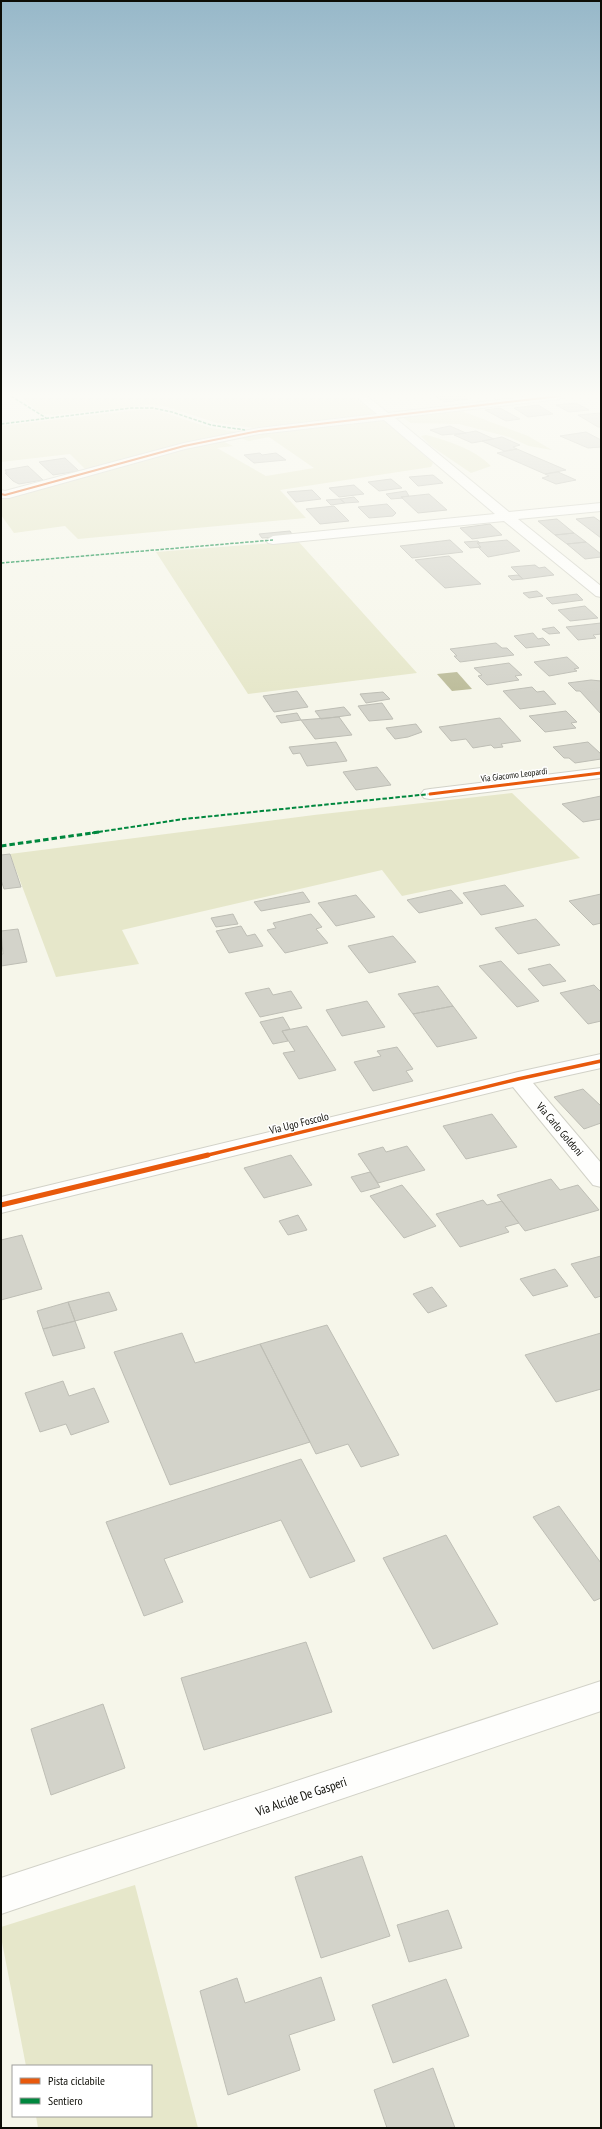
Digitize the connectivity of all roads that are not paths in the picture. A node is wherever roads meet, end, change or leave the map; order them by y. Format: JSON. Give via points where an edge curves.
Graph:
{"nodes":[{"id":1,"x":481,"y":495,"type":"edge"},
{"id":2,"x":601,"y":507,"type":"edge"},
{"id":3,"x":510,"y":518,"type":"junction"},
{"id":4,"x":273,"y":540,"type":"dead end"},
{"id":5,"x":601,"y":593,"type":"edge"},
{"id":6,"x":601,"y":773,"type":"edge"},
{"id":7,"x":430,"y":794,"type":"dead end"},
{"id":8,"x":601,"y":1061,"type":"edge"},
{"id":9,"x":518,"y":1079,"type":"junction"},
{"id":10,"x":601,"y":1179,"type":"edge"},
{"id":11,"x":1,"y":1205,"type":"edge"},
{"id":12,"x":601,"y":1696,"type":"edge"},
{"id":13,"x":1,"y":1896,"type":"edge"}],
"edges":[{"from":1,"to":3,"type":"street"},
{"from":2,"to":3,"type":"street"},
{"from":3,"to":4,"type":"street"},
{"from":3,"to":5,"type":"street"},
{"from":6,"to":7,"type":"street","name":"Via Giacomo Leopardi"},
{"from":8,"to":9,"type":"street","name":"Via Ugo Foscolo"},
{"from":9,"to":10,"type":"street","name":"Via Carlo Goldoni"},
{"from":9,"to":11,"type":"street","name":"Via Ugo Foscolo"},
{"from":12,"to":13,"type":"street","name":"Via Alcide De Gasperi"}]}
